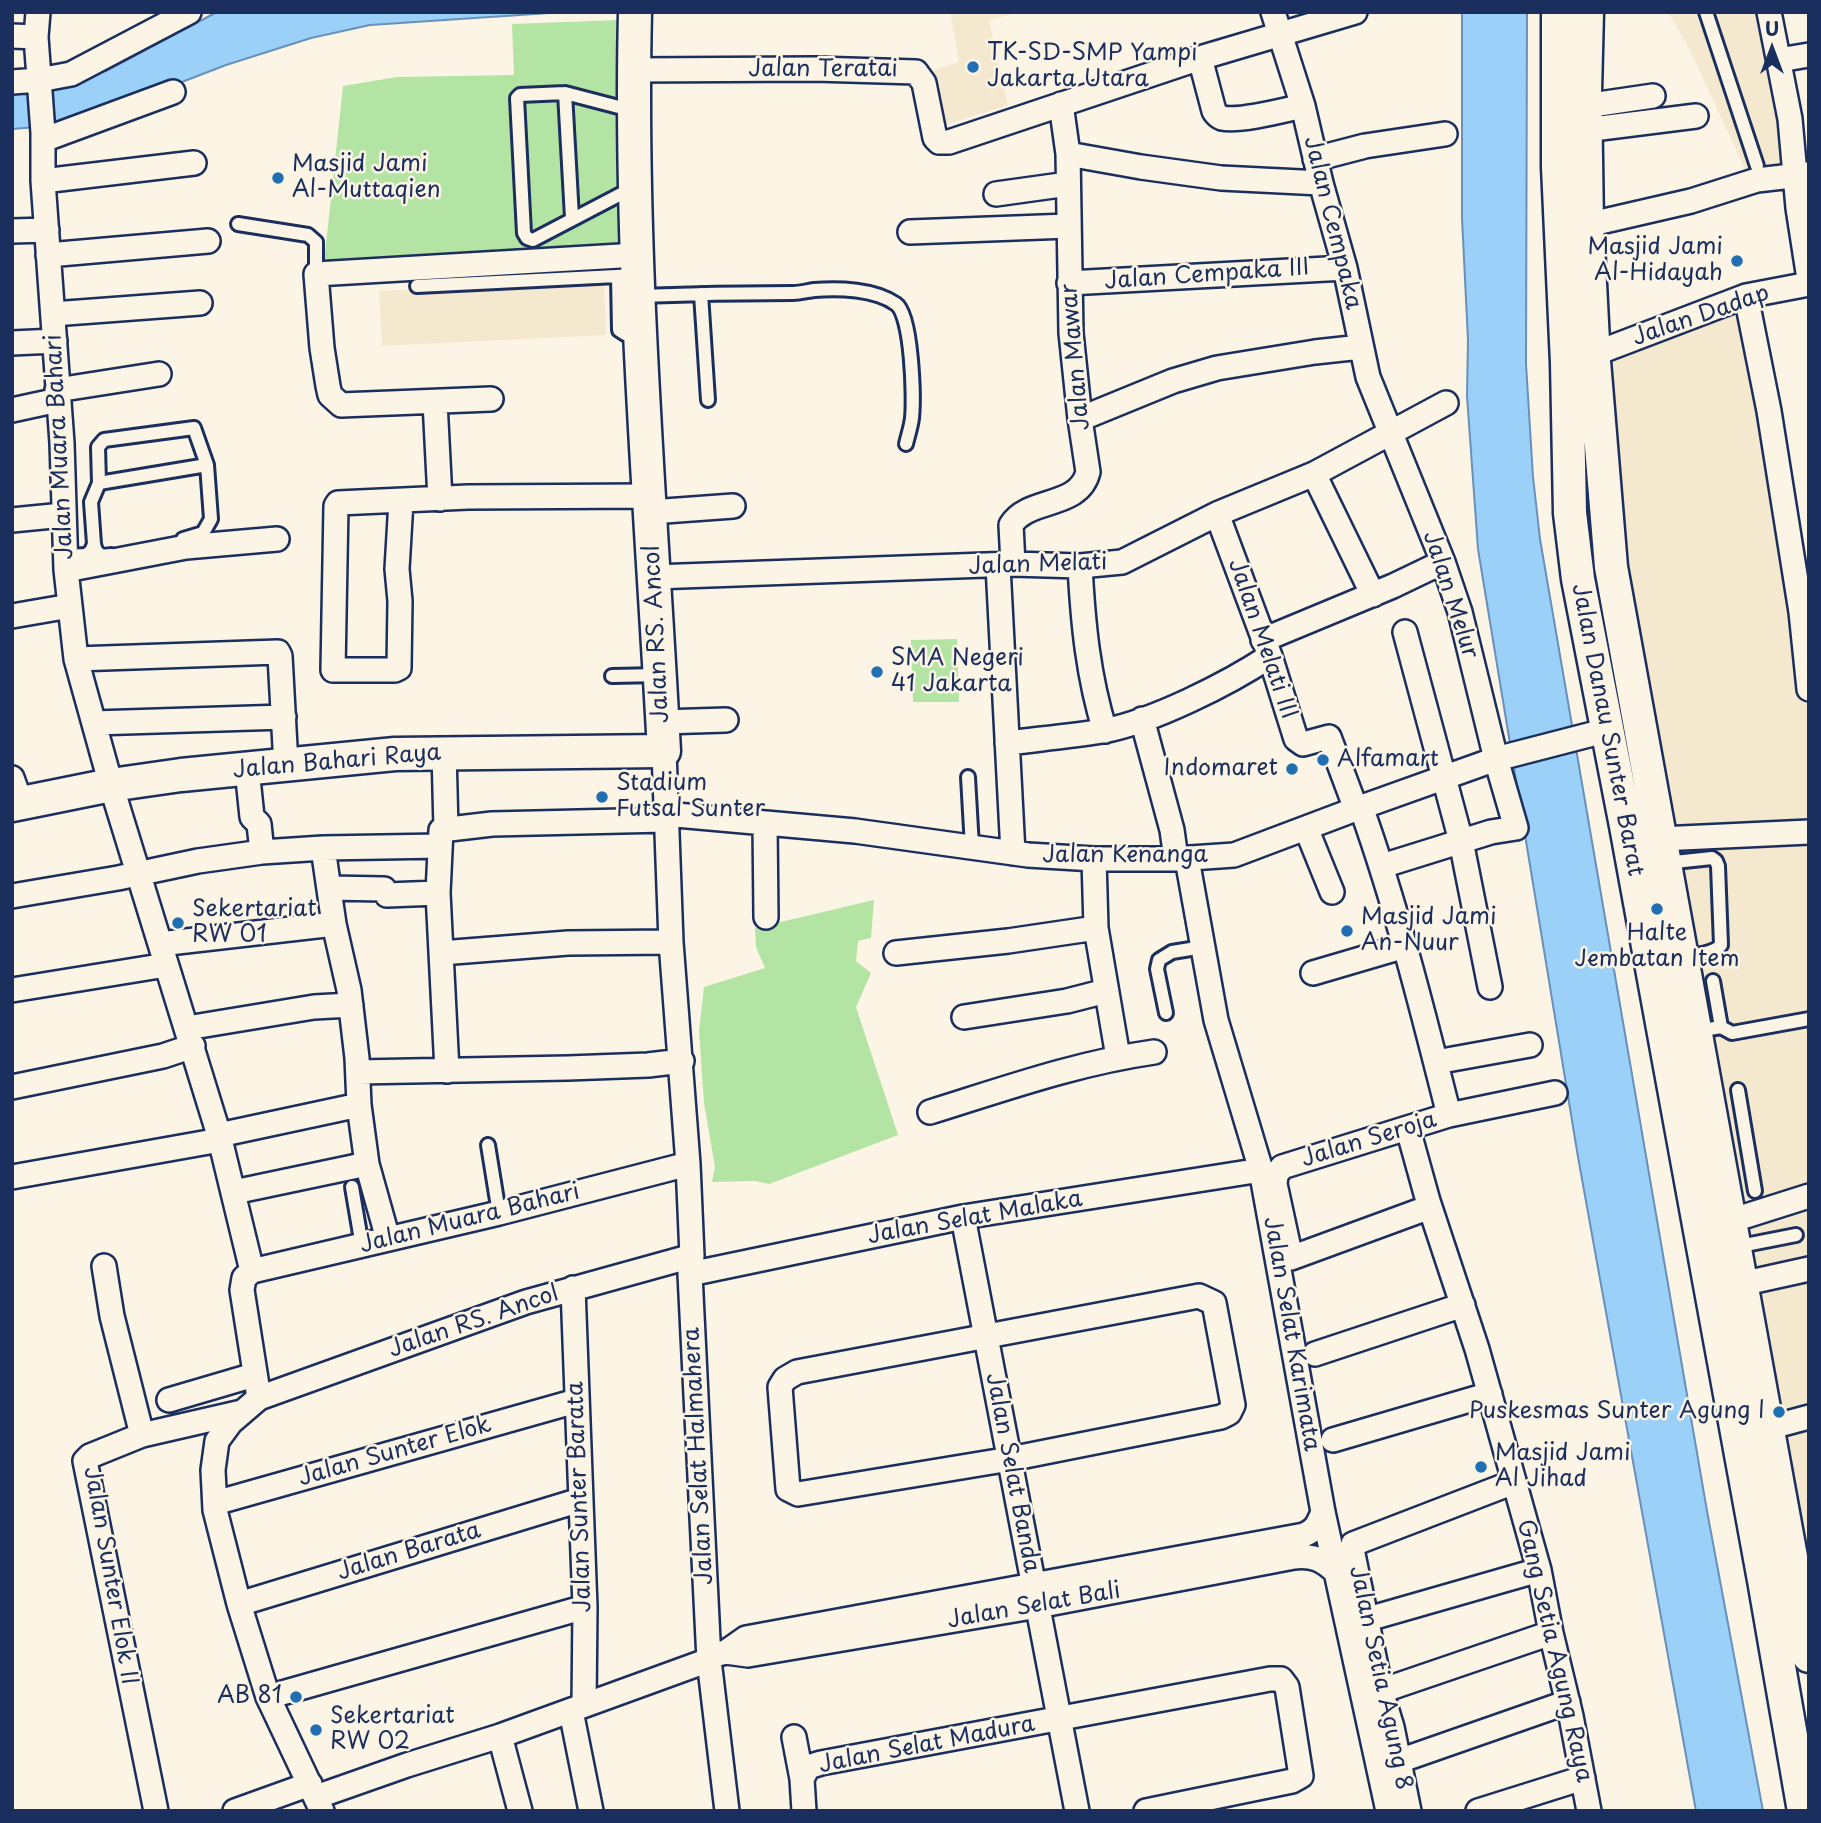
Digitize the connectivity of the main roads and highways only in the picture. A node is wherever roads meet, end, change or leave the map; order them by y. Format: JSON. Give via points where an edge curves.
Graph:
{"nodes":[{"id":1,"x":635,"y":12,"type":"edge"},
{"id":2,"x":1558,"y":12,"type":"edge"},
{"id":3,"x":1587,"y":12,"type":"edge"},
{"id":4,"x":1585,"y":359,"type":"junction"},
{"id":5,"x":663,"y":737,"type":"joint"},
{"id":6,"x":15,"y":795,"type":"edge"},
{"id":7,"x":1791,"y":1577,"type":"edge"},
{"id":8,"x":1809,"y":1656,"type":"edge"},
{"id":9,"x":1804,"y":1811,"type":"edge"}],
"edges":[{"from":1,"to":5,"type":"main road","name":"Jalan RS. Ancol","via":[[632,276],[640,334]]},
{"from":2,"to":4,"type":"main road","name":"Jalan Danau Sunter Barat","via":[[1558,167]]},
{"from":3,"to":4,"type":"main road","name":"Jalan Danau Sunter Barat"},
{"from":4,"to":7,"type":"main road","name":"Jalan Danau Sunter Barat","via":[[1611,568],[1682,957],[1709,1029],[1734,1159],[1732,1234]]},
{"from":4,"to":7,"type":"main road","name":"Jalan Danau Sunter Barat","via":[[1570,513],[1598,732]]},
{"from":5,"to":6,"type":"main road","name":"Jalan Bahari Raya","via":[[396,754]]},
{"from":7,"to":8,"type":"main road","name":"Jalan Danau Sunter Barat"},
{"from":7,"to":9,"type":"main road","name":"Jalan Danau Sunter Barat"}]}
